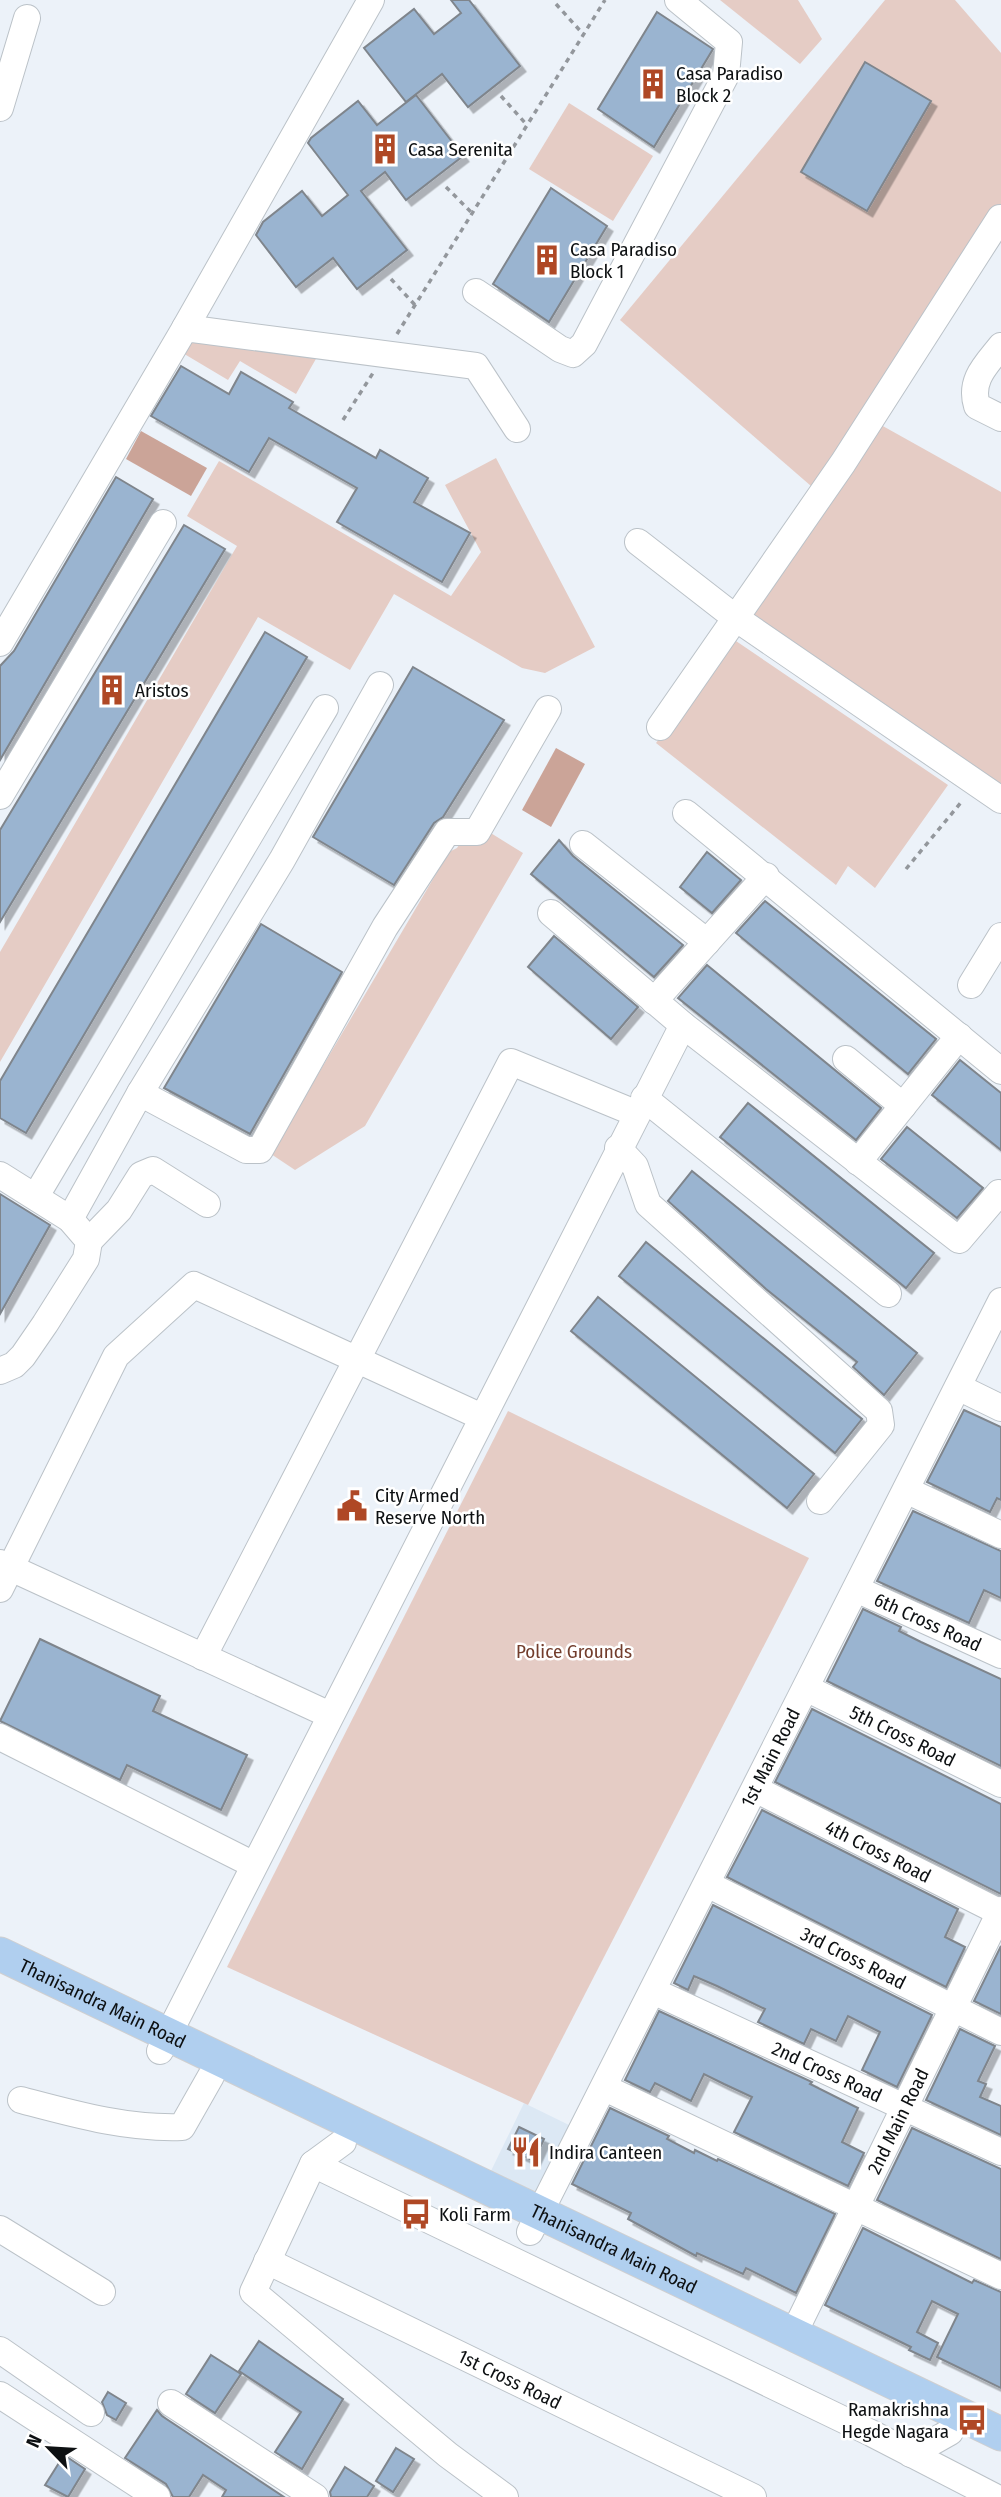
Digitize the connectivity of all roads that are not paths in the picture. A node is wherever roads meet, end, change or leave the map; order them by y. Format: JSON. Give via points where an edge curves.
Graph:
{"nodes":[{"id":1,"x":371,"y":0,"type":"edge"},
{"id":2,"x":678,"y":0,"type":"edge"},
{"id":3,"x":27,"y":18,"type":"dead end"},
{"id":4,"x":0,"y":108,"type":"edge"},
{"id":5,"x":1000,"y":218,"type":"edge"},
{"id":6,"x":476,"y":292,"type":"dead end"},
{"id":7,"x":186,"y":328,"type":"junction"},
{"id":8,"x":1001,"y":346,"type":"edge"},
{"id":9,"x":1001,"y":418,"type":"edge"},
{"id":10,"x":517,"y":429,"type":"dead end"},
{"id":11,"x":163,"y":523,"type":"dead end"},
{"id":12,"x":638,"y":542,"type":"dead end"},
{"id":13,"x":737,"y":619,"type":"junction"},
{"id":14,"x":0,"y":643,"type":"edge"},
{"id":15,"x":380,"y":685,"type":"dead end"},
{"id":16,"x":325,"y":708,"type":"dead end"},
{"id":17,"x":548,"y":709,"type":"dead end"},
{"id":18,"x":660,"y":727,"type":"dead end"},
{"id":19,"x":0,"y":796,"type":"edge"},
{"id":20,"x":1001,"y":800,"type":"edge"},
{"id":21,"x":686,"y":813,"type":"dead end"},
{"id":22,"x":583,"y":844,"type":"dead end"},
{"id":23,"x":766,"y":876,"type":"junction"},
{"id":24,"x":551,"y":913,"type":"dead end"},
{"id":25,"x":1001,"y":936,"type":"edge"},
{"id":26,"x":707,"y":942,"type":"junction"},
{"id":27,"x":971,"y":985,"type":"dead end"},
{"id":28,"x":654,"y":1001,"type":"junction"},
{"id":29,"x":683,"y":1025,"type":"junction"},
{"id":30,"x":959,"y":1037,"type":"junction"},
{"id":31,"x":846,"y":1059,"type":"dead end"},
{"id":32,"x":1001,"y":1071,"type":"edge"},
{"id":33,"x":140,"y":1093,"type":"junction"},
{"id":34,"x":639,"y":1106,"type":"junction"},
{"id":35,"x":903,"y":1106,"type":"junction"},
{"id":36,"x":618,"y":1149,"type":"junction"},
{"id":37,"x":858,"y":1162,"type":"junction"},
{"id":38,"x":0,"y":1175,"type":"edge"},
{"id":39,"x":999,"y":1193,"type":"dead end"},
{"id":40,"x":36,"y":1196,"type":"junction"},
{"id":41,"x":207,"y":1204,"type":"dead end"},
{"id":42,"x":70,"y":1219,"type":"junction"},
{"id":43,"x":89,"y":1241,"type":"junction"},
{"id":44,"x":888,"y":1294,"type":"dead end"},
{"id":45,"x":1001,"y":1301,"type":"edge"},
{"id":46,"x":357,"y":1360,"type":"junction"},
{"id":47,"x":0,"y":1371,"type":"edge"},
{"id":48,"x":958,"y":1387,"type":"junction"},
{"id":49,"x":1001,"y":1408,"type":"edge"},
{"id":50,"x":482,"y":1417,"type":"junction"},
{"id":51,"x":906,"y":1490,"type":"junction"},
{"id":52,"x":820,"y":1500,"type":"dead end"},
{"id":53,"x":1001,"y":1535,"type":"edge"},
{"id":54,"x":3,"y":1573,"type":"edge"},
{"id":55,"x":856,"y":1589,"type":"junction"},
{"id":56,"x":1001,"y":1655,"type":"edge"},
{"id":57,"x":203,"y":1657,"type":"junction"},
{"id":58,"x":806,"y":1688,"type":"junction"},
{"id":59,"x":330,"y":1715,"type":"junction"},
{"id":60,"x":0,"y":1737,"type":"edge"},
{"id":61,"x":1001,"y":1784,"type":"edge"},
{"id":62,"x":755,"y":1790,"type":"junction"},
{"id":63,"x":254,"y":1865,"type":"junction"},
{"id":64,"x":707,"y":1884,"type":"junction"},
{"id":65,"x":1001,"y":1912,"type":"edge"},
{"id":66,"x":0,"y":1954,"type":"edge"},
{"id":67,"x":0,"y":1978,"type":"edge"},
{"id":68,"x":653,"y":1991,"type":"junction"},
{"id":69,"x":953,"y":2009,"type":"junction"},
{"id":70,"x":1001,"y":2032,"type":"edge"},
{"id":71,"x":164,"y":2042,"type":"junction"},
{"id":72,"x":211,"y":2076,"type":"junction"},
{"id":73,"x":605,"y":2088,"type":"junction"},
{"id":74,"x":20,"y":2100,"type":"dead end"},
{"id":75,"x":905,"y":2106,"type":"junction"},
{"id":76,"x":343,"y":2142,"type":"junction"},
{"id":77,"x":1001,"y":2152,"type":"edge"},
{"id":78,"x":313,"y":2164,"type":"junction"},
{"id":79,"x":855,"y":2208,"type":"junction"},
{"id":80,"x":536,"y":2223,"type":"junction"},
{"id":81,"x":0,"y":2229,"type":"edge"},
{"id":82,"x":267,"y":2261,"type":"junction"},
{"id":83,"x":1001,"y":2276,"type":"edge"},
{"id":84,"x":102,"y":2292,"type":"dead end"},
{"id":85,"x":794,"y":2333,"type":"junction"},
{"id":86,"x":0,"y":2350,"type":"edge"},
{"id":87,"x":0,"y":2395,"type":"edge"},
{"id":88,"x":171,"y":2403,"type":"dead end"},
{"id":89,"x":91,"y":2413,"type":"dead end"},
{"id":90,"x":950,"y":2432,"type":"junction"},
{"id":91,"x":1001,"y":2434,"type":"edge"},
{"id":92,"x":911,"y":2454,"type":"junction"},
{"id":93,"x":1001,"y":2456,"type":"edge"},
{"id":94,"x":157,"y":2497,"type":"edge"},
{"id":95,"x":315,"y":2497,"type":"edge"},
{"id":96,"x":505,"y":2497,"type":"edge"},
{"id":97,"x":753,"y":2497,"type":"edge"},
{"id":98,"x":995,"y":2497,"type":"edge"}],
"edges":[{"from":1,"to":7,"type":"street"},
{"from":2,"to":6,"type":"street","via":[[729,42],[726,75],[584,344],[573,354],[560,349]]},
{"from":3,"to":4,"type":"street"},
{"from":5,"to":13,"type":"street"},
{"from":7,"to":10,"type":"street","via":[[476,366]]},
{"from":7,"to":14,"type":"street"},
{"from":8,"to":9,"type":"street","via":[[976,380],[974,394],[977,406]]},
{"from":11,"to":19,"type":"street"},
{"from":12,"to":13,"type":"street"},
{"from":13,"to":18,"type":"street"},
{"from":13,"to":20,"type":"street"},
{"from":15,"to":33,"type":"street","via":[[282,860]]},
{"from":16,"to":40,"type":"street"},
{"from":17,"to":33,"type":"street","via":[[477,832],[447,832],[386,927],[260,1150],[246,1150]]},
{"from":21,"to":23,"type":"street"},
{"from":22,"to":26,"type":"street"},
{"from":23,"to":26,"type":"street"},
{"from":23,"to":30,"type":"street"},
{"from":24,"to":28,"type":"street"},
{"from":25,"to":27,"type":"street"},
{"from":26,"to":28,"type":"street"},
{"from":28,"to":29,"type":"street"},
{"from":29,"to":34,"type":"street"},
{"from":29,"to":37,"type":"street"},
{"from":30,"to":32,"type":"street"},
{"from":30,"to":35,"type":"street"},
{"from":31,"to":35,"type":"street"},
{"from":33,"to":42,"type":"street"},
{"from":34,"to":36,"type":"street"},
{"from":34,"to":44,"type":"street"},
{"from":34,"to":46,"type":"street","via":[[511,1062]]},
{"from":35,"to":37,"type":"street"},
{"from":36,"to":50,"type":"street"},
{"from":36,"to":52,"type":"street","via":[[635,1166],[648,1204],[879,1411],[881,1424]]},
{"from":37,"to":39,"type":"street","via":[[959,1240]]},
{"from":38,"to":40,"type":"street"},
{"from":40,"to":42,"type":"street"},
{"from":41,"to":43,"type":"street","via":[[153,1170],[141,1175],[119,1210]]},
{"from":42,"to":43,"type":"street"},
{"from":43,"to":47,"type":"street","via":[[86,1259],[45,1324],[23,1356]]},
{"from":45,"to":48,"type":"street","name":"1st Main Road"},
{"from":46,"to":50,"type":"street"},
{"from":46,"to":54,"type":"street","via":[[194,1285],[116,1356]]},
{"from":46,"to":57,"type":"street"},
{"from":48,"to":49,"type":"street"},
{"from":48,"to":51,"type":"street","name":"1st Main Road"},
{"from":50,"to":59,"type":"street"},
{"from":51,"to":53,"type":"street"},
{"from":51,"to":55,"type":"street","name":"1st Main Road"},
{"from":54,"to":57,"type":"street"},
{"from":55,"to":56,"type":"street","name":"6th Cross Road"},
{"from":55,"to":58,"type":"street","name":"1st Main Road"},
{"from":57,"to":59,"type":"street"},
{"from":58,"to":61,"type":"street","name":"5th Cross Road"},
{"from":58,"to":62,"type":"street","name":"1st Main Road"},
{"from":59,"to":63,"type":"street"},
{"from":60,"to":63,"type":"street"},
{"from":62,"to":64,"type":"street","name":"1st Main Road"},
{"from":62,"to":65,"type":"street","name":"4th Cross Road"},
{"from":63,"to":71,"type":"street"},
{"from":64,"to":68,"type":"street","name":"1st Main Road"},
{"from":64,"to":69,"type":"street","name":"3rd Cross Road"},
{"from":65,"to":69,"type":"street","name":"2nd Main Road"},
{"from":66,"to":71,"type":"main road","name":"Thanisandra Main Road"},
{"from":67,"to":71,"type":"main road","name":"Thanisandra Main Road"},
{"from":68,"to":73,"type":"street","name":"1st Main Road"},
{"from":68,"to":75,"type":"street","name":"2nd Cross Road"},
{"from":69,"to":70,"type":"street","name":"3rd Cross Road"},
{"from":69,"to":75,"type":"street","name":"2nd Main Road"},
{"from":71,"to":72,"type":"main road","name":"Thanisandra Main Road"},
{"from":71,"to":80,"type":"main road","name":"Thanisandra Main Road"},
{"from":72,"to":74,"type":"street","via":[[182,2127],[108,2123]]},
{"from":72,"to":76,"type":"main road","name":"Thanisandra Main Road"},
{"from":73,"to":79,"type":"street"},
{"from":73,"to":80,"type":"street","name":"1st Main Road"},
{"from":75,"to":77,"type":"street","name":"2nd Cross Road"},
{"from":75,"to":79,"type":"street","name":"2nd Main Road"},
{"from":76,"to":78,"type":"street"},
{"from":76,"to":80,"type":"main road","name":"Thanisandra Main Road"},
{"from":78,"to":82,"type":"street"},
{"from":78,"to":92,"type":"street"},
{"from":79,"to":83,"type":"street"},
{"from":79,"to":85,"type":"street","name":"2nd Main Road"},
{"from":80,"to":85,"type":"main road","name":"Thanisandra Main Road"},
{"from":80,"to":90,"type":"main road","name":"Thanisandra Main Road"},
{"from":81,"to":84,"type":"street"},
{"from":82,"to":96,"type":"street","via":[[253,2292]]},
{"from":82,"to":97,"type":"street","name":"1st Cross Road"},
{"from":85,"to":91,"type":"main road","name":"Thanisandra Main Road"},
{"from":86,"to":89,"type":"street"},
{"from":87,"to":94,"type":"street"},
{"from":88,"to":95,"type":"street"},
{"from":90,"to":92,"type":"street"},
{"from":90,"to":93,"type":"main road","name":"Thanisandra Main Road"},
{"from":92,"to":98,"type":"street"}]}
